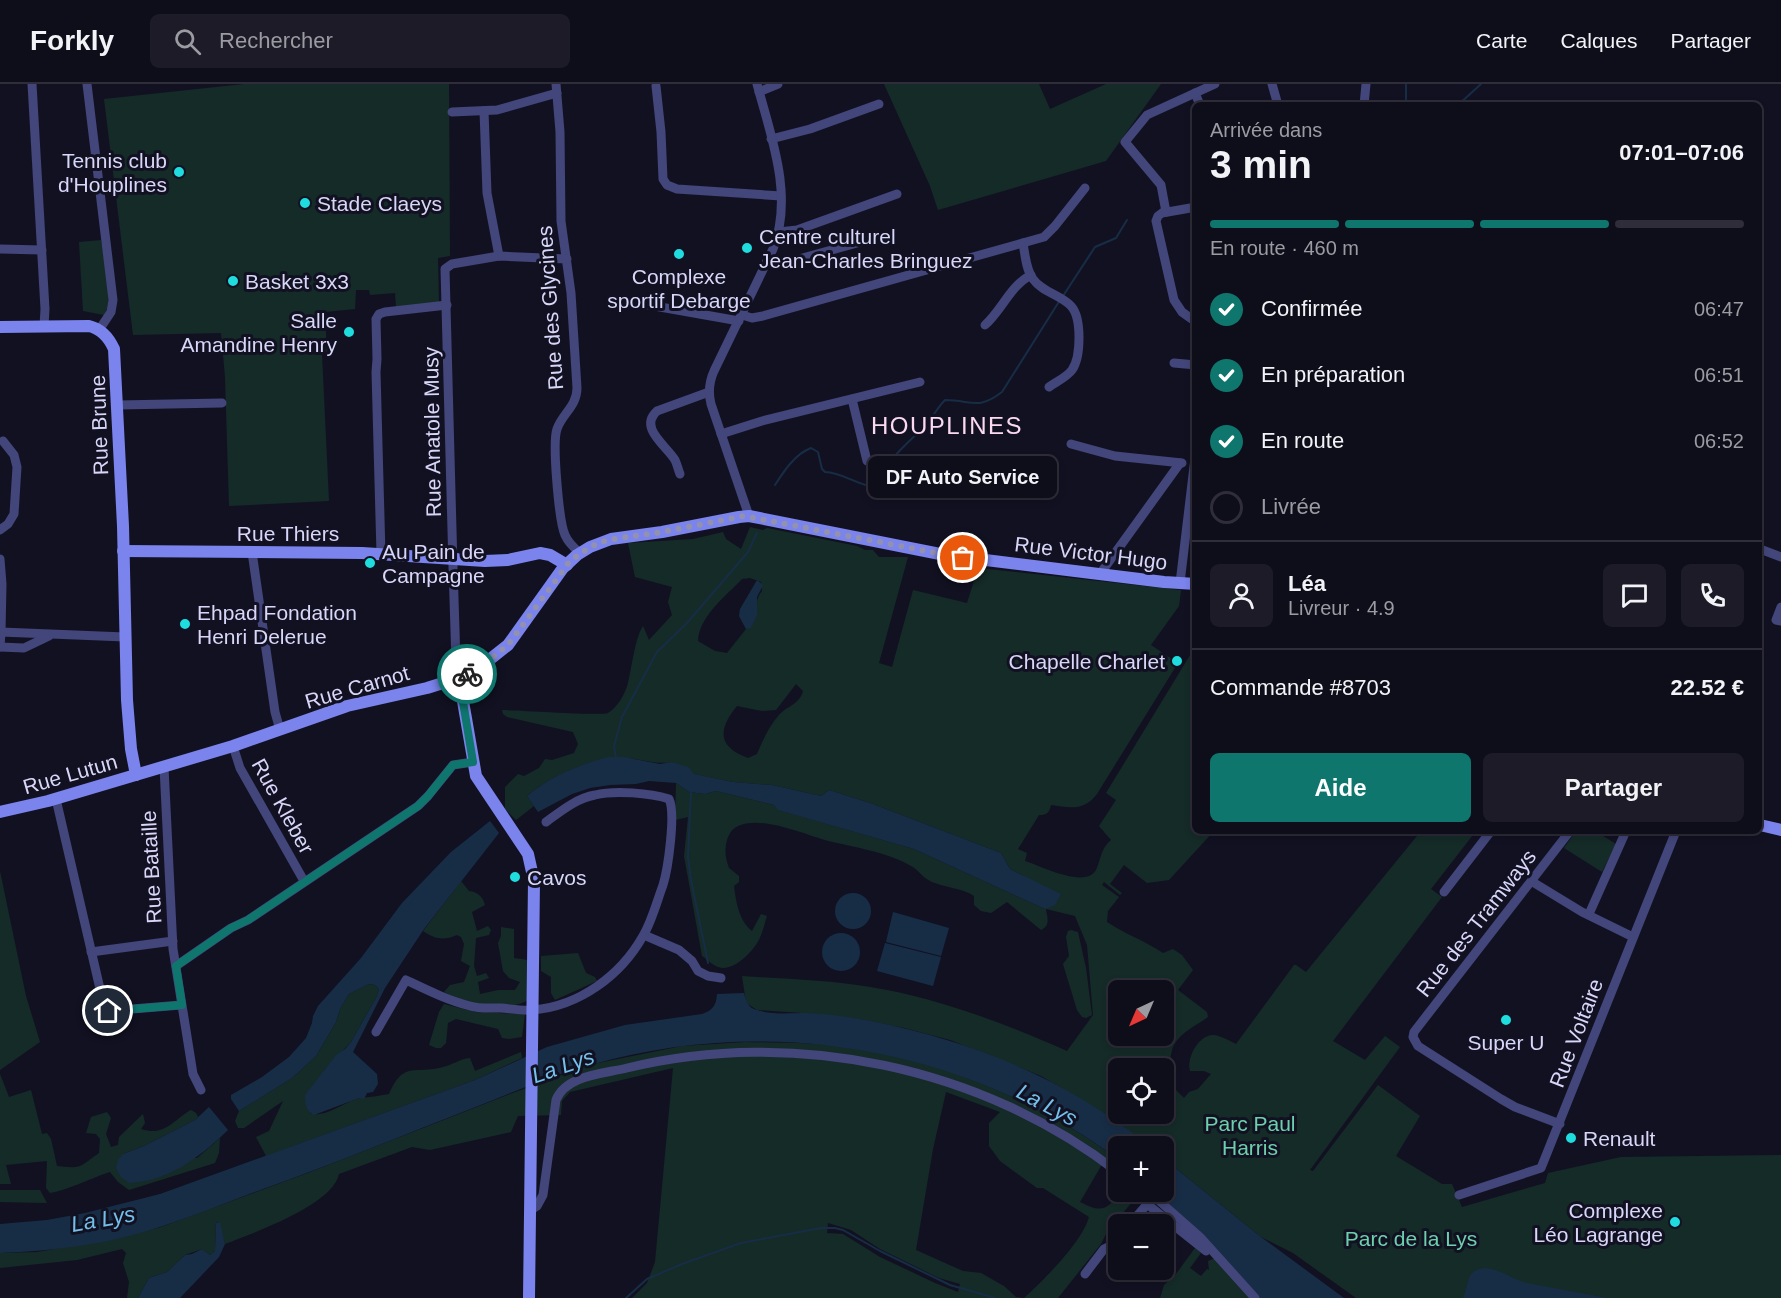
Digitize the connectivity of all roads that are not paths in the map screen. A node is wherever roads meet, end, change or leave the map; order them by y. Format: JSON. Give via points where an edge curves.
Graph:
{"nodes":[{"id":1,"x":32,"y":84,"type":"edge"},
{"id":2,"x":87,"y":84,"type":"edge"},
{"id":3,"x":778,"y":84,"type":"edge"},
{"id":4,"x":1215,"y":84,"type":"edge"},
{"id":5,"x":1272,"y":84,"type":"edge"},
{"id":6,"x":1366,"y":84,"type":"edge"},
{"id":7,"x":656,"y":86,"type":"dead end"},
{"id":8,"x":556,"y":88,"type":"edge"},
{"id":9,"x":758,"y":88,"type":"edge"},
{"id":10,"x":1195,"y":93,"type":"junction"},
{"id":11,"x":1199,"y":102,"type":"edge"},
{"id":12,"x":1277,"y":102,"type":"edge"},
{"id":13,"x":1364,"y":102,"type":"edge"},
{"id":14,"x":879,"y":104,"type":"dead end"},
{"id":15,"x":484,"y":111,"type":"junction"},
{"id":16,"x":452,"y":112,"type":"dead end"},
{"id":17,"x":771,"y":139,"type":"junction"},
{"id":18,"x":1085,"y":188,"type":"dead end"},
{"id":19,"x":897,"y":194,"type":"dead end"},
{"id":20,"x":781,"y":196,"type":"junction"},
{"id":21,"x":1192,"y":208,"type":"edge"},
{"id":22,"x":1166,"y":212,"type":"junction"},
{"id":23,"x":779,"y":232,"type":"junction"},
{"id":24,"x":875,"y":238,"type":"dead end"},
{"id":25,"x":1023,"y":243,"type":"junction"},
{"id":26,"x":0,"y":249,"type":"edge"},
{"id":27,"x":42,"y":250,"type":"junction"},
{"id":28,"x":499,"y":256,"type":"junction"},
{"id":29,"x":567,"y":259,"type":"junction"},
{"id":30,"x":767,"y":261,"type":"junction"},
{"id":31,"x":1030,"y":275,"type":"junction"},
{"id":32,"x":632,"y":302,"type":"dead end"},
{"id":33,"x":447,"y":305,"type":"junction"},
{"id":34,"x":740,"y":318,"type":"junction"},
{"id":35,"x":1192,"y":319,"type":"edge"},
{"id":36,"x":985,"y":325,"type":"dead end"},
{"id":37,"x":44,"y":326,"type":"junction"},
{"id":38,"x":0,"y":327,"type":"edge"},
{"id":39,"x":99,"y":330,"type":"junction"},
{"id":40,"x":1174,"y":363,"type":"dead end"},
{"id":41,"x":1192,"y":365,"type":"edge"},
{"id":42,"x":920,"y":382,"type":"dead end"},
{"id":43,"x":1049,"y":387,"type":"dead end"},
{"id":44,"x":709,"y":392,"type":"junction"},
{"id":45,"x":852,"y":399,"type":"junction"},
{"id":46,"x":222,"y":403,"type":"dead end"},
{"id":47,"x":118,"y":405,"type":"junction"},
{"id":48,"x":721,"y":434,"type":"junction"},
{"id":49,"x":3,"y":441,"type":"dead end"},
{"id":50,"x":1071,"y":444,"type":"dead end"},
{"id":51,"x":867,"y":461,"type":"dead end"},
{"id":52,"x":1180,"y":463,"type":"junction"},
{"id":53,"x":1192,"y":464,"type":"edge"},
{"id":54,"x":680,"y":474,"type":"dead end"},
{"id":55,"x":1192,"y":481,"type":"edge"},
{"id":56,"x":749,"y":516,"type":"junction"},
{"id":57,"x":0,"y":530,"type":"edge"},
{"id":58,"x":593,"y":545,"type":"joint"},
{"id":59,"x":1762,"y":550,"type":"edge"},
{"id":60,"x":123,"y":551,"type":"junction"},
{"id":61,"x":252,"y":552,"type":"junction"},
{"id":62,"x":580,"y":553,"type":"junction"},
{"id":63,"x":381,"y":554,"type":"junction"},
{"id":64,"x":1781,"y":557,"type":"edge"},
{"id":65,"x":453,"y":558,"type":"junction"},
{"id":66,"x":0,"y":559,"type":"edge"},
{"id":67,"x":567,"y":565,"type":"junction"},
{"id":68,"x":1100,"y":574,"type":"junction"},
{"id":69,"x":1180,"y":583,"type":"junction"},
{"id":70,"x":1192,"y":584,"type":"edge"},
{"id":71,"x":1781,"y":607,"type":"edge"},
{"id":72,"x":1781,"y":621,"type":"edge"},
{"id":73,"x":1,"y":632,"type":"edge"},
{"id":74,"x":55,"y":635,"type":"junction"},
{"id":75,"x":125,"y":637,"type":"junction"},
{"id":76,"x":0,"y":647,"type":"edge"},
{"id":77,"x":459,"y":678,"type":"junction"},
{"id":78,"x":280,"y":730,"type":"junction"},
{"id":79,"x":233,"y":746,"type":"junction"},
{"id":80,"x":473,"y":762,"type":"junction"},
{"id":81,"x":164,"y":767,"type":"junction"},
{"id":82,"x":151,"y":771,"type":"joint"},
{"id":83,"x":136,"y":775,"type":"junction"},
{"id":84,"x":56,"y":799,"type":"junction"},
{"id":85,"x":0,"y":812,"type":"edge"},
{"id":86,"x":546,"y":822,"type":"dead end"},
{"id":87,"x":1762,"y":825,"type":"edge"},
{"id":88,"x":1781,"y":830,"type":"edge"},
{"id":89,"x":1489,"y":834,"type":"edge"},
{"id":90,"x":1568,"y":834,"type":"edge"},
{"id":91,"x":1625,"y":834,"type":"edge"},
{"id":92,"x":1675,"y":834,"type":"edge"},
{"id":93,"x":304,"y":881,"type":"junction"},
{"id":94,"x":1531,"y":881,"type":"junction"},
{"id":95,"x":1444,"y":892,"type":"dead end"},
{"id":96,"x":1588,"y":914,"type":"junction"},
{"id":97,"x":644,"y":935,"type":"junction"},
{"id":98,"x":1633,"y":937,"type":"junction"},
{"id":99,"x":173,"y":941,"type":"junction"},
{"id":100,"x":91,"y":952,"type":"junction"},
{"id":101,"x":176,"y":966,"type":"junction"},
{"id":102,"x":721,"y":978,"type":"dead end"},
{"id":103,"x":182,"y":1005,"type":"junction"},
{"id":104,"x":533,"y":1010,"type":"junction"},
{"id":105,"x":376,"y":1032,"type":"dead end"},
{"id":106,"x":201,"y":1090,"type":"dead end"},
{"id":107,"x":1560,"y":1124,"type":"junction"},
{"id":108,"x":1108,"y":1165,"type":"edge"},
{"id":109,"x":1459,"y":1195,"type":"dead end"},
{"id":110,"x":1160,"y":1202,"type":"edge"},
{"id":111,"x":1147,"y":1204,"type":"joint"},
{"id":112,"x":531,"y":1210,"type":"junction"},
{"id":113,"x":1138,"y":1214,"type":"edge"},
{"id":114,"x":1108,"y":1247,"type":"edge"},
{"id":115,"x":1216,"y":1255,"type":"junction"},
{"id":116,"x":1085,"y":1274,"type":"dead end"},
{"id":117,"x":529,"y":1298,"type":"edge"},
{"id":118,"x":1255,"y":1298,"type":"edge"}],
"edges":[{"from":1,"to":27,"type":"street"},
{"from":2,"to":39,"type":"street","via":[[113,300],[111,312]]},
{"from":3,"to":9,"type":"street"},
{"from":4,"to":10,"type":"street"},
{"from":5,"to":12,"type":"street"},
{"from":6,"to":13,"type":"street"},
{"from":7,"to":20,"type":"street","via":[[663,179],[667,185],[676,189]]},
{"from":8,"to":15,"type":"street","via":[[510,107]]},
{"from":8,"to":29,"type":"street","name":"Rue des Glycines","via":[[561,221]]},
{"from":9,"to":17,"type":"street"},
{"from":10,"to":11,"type":"street"},
{"from":10,"to":22,"type":"street","via":[[1147,115],[1125,142],[1161,185]]},
{"from":14,"to":17,"type":"street"},
{"from":15,"to":16,"type":"street"},
{"from":15,"to":28,"type":"street","via":[[487,193]]},
{"from":17,"to":20,"type":"street"},
{"from":18,"to":25,"type":"street","via":[[1052,231]]},
{"from":19,"to":23,"type":"street","via":[[796,230]]},
{"from":20,"to":23,"type":"street"},
{"from":21,"to":22,"type":"street"},
{"from":22,"to":35,"type":"street","via":[[1156,221],[1174,300]]},
{"from":23,"to":30,"type":"street"},
{"from":24,"to":30,"type":"street","via":[[781,264]]},
{"from":25,"to":31,"type":"street"},
{"from":25,"to":34,"type":"street","via":[[763,316]]},
{"from":26,"to":27,"type":"street"},
{"from":27,"to":37,"type":"street"},
{"from":28,"to":29,"type":"street"},
{"from":28,"to":33,"type":"street","name":"Rue Anatole Musy","via":[[448,266]]},
{"from":29,"to":62,"type":"street","name":"Rue des Glycines","via":[[577,393],[557,428],[554,447],[563,528],[568,541]]},
{"from":30,"to":34,"type":"street"},
{"from":31,"to":36,"type":"street","via":[[1019,282]]},
{"from":31,"to":43,"type":"street","via":[[1076,313],[1079,345],[1072,369]]},
{"from":32,"to":34,"type":"street"},
{"from":33,"to":63,"type":"street","via":[[385,312],[376,319]]},
{"from":33,"to":65,"type":"street","name":"Rue Anatole Musy"},
{"from":34,"to":44,"type":"street","via":[[714,371]]},
{"from":37,"to":38,"type":"main road"},
{"from":37,"to":39,"type":"main road","via":[[89,326]]},
{"from":39,"to":47,"type":"main road","name":"Rue Brune","via":[[109,339],[115,353]]},
{"from":40,"to":41,"type":"street"},
{"from":42,"to":45,"type":"street"},
{"from":44,"to":48,"type":"street"},
{"from":44,"to":54,"type":"street","via":[[652,416],[655,436],[675,459]]},
{"from":45,"to":48,"type":"street"},
{"from":45,"to":51,"type":"street"},
{"from":46,"to":47,"type":"street"},
{"from":47,"to":60,"type":"main road","name":"Rue Brune"},
{"from":48,"to":56,"type":"street"},
{"from":49,"to":57,"type":"street","via":[[14,455],[17,467],[14,514]]},
{"from":50,"to":52,"type":"street","via":[[1115,456]]},
{"from":52,"to":53,"type":"street"},
{"from":52,"to":68,"type":"street"},
{"from":55,"to":69,"type":"street"},
{"from":56,"to":58,"type":"main road","name":"Rue Victor Hugo"},
{"from":56,"to":68,"type":"main road","name":"Rue Victor Hugo","via":[[945,555]]},
{"from":58,"to":62,"type":"main road","name":"Rue Carnot"},
{"from":59,"to":64,"type":"street"},
{"from":60,"to":61,"type":"main road","name":"Rue Thiers"},
{"from":60,"to":75,"type":"main road","name":"Rue Brune"},
{"from":61,"to":63,"type":"main road","name":"Rue Thiers"},
{"from":61,"to":78,"type":"street"},
{"from":62,"to":67,"type":"main road","name":"Rue Carnot"},
{"from":63,"to":65,"type":"main road","name":"Rue Thiers"},
{"from":65,"to":67,"type":"main road","name":"Rue Thiers","via":[[490,561],[540,553]]},
{"from":65,"to":77,"type":"street","name":"Rue Anatole Musy"},
{"from":66,"to":73,"type":"street"},
{"from":67,"to":77,"type":"main road","name":"Rue Carnot","via":[[508,645]]},
{"from":68,"to":69,"type":"main road","name":"Rue Victor Hugo"},
{"from":69,"to":70,"type":"main road","name":"Rue Victor Hugo"},
{"from":71,"to":72,"type":"street","via":[[1776,620]]},
{"from":73,"to":74,"type":"street"},
{"from":73,"to":76,"type":"street"},
{"from":74,"to":75,"type":"street"},
{"from":74,"to":76,"type":"street","via":[[26,647]]},
{"from":75,"to":83,"type":"main road","name":"Rue Brune","via":[[129,726]]},
{"from":77,"to":78,"type":"main road","name":"Rue Carnot","via":[[347,706]]},
{"from":77,"to":80,"type":"main road"},
{"from":78,"to":79,"type":"main road","name":"Rue Carnot"},
{"from":79,"to":81,"type":"main road","name":"Rue Carnot"},
{"from":79,"to":93,"type":"street","name":"Rue Kleber","via":[[242,772]]},
{"from":80,"to":93,"type":"street","via":[[453,765],[418,806]]},
{"from":80,"to":104,"type":"main road","via":[[479,782],[528,854],[534,875]]},
{"from":81,"to":82,"type":"main road","name":"Rue Carnot"},
{"from":81,"to":99,"type":"street","name":"Rue Bataille"},
{"from":82,"to":83,"type":"main road","name":"Rue Lutun"},
{"from":83,"to":84,"type":"main road","name":"Rue Lutun"},
{"from":84,"to":85,"type":"main road","name":"Rue Lutun"},
{"from":84,"to":100,"type":"street"},
{"from":86,"to":97,"type":"street","via":[[594,795],[656,795],[669,799],[672,804],[668,858]]},
{"from":87,"to":88,"type":"main road"},
{"from":89,"to":95,"type":"street"},
{"from":90,"to":94,"type":"street","name":"Rue des Tramways"},
{"from":91,"to":96,"type":"street"},
{"from":92,"to":98,"type":"street","name":"Rue Voltaire"},
{"from":93,"to":101,"type":"street"},
{"from":94,"to":96,"type":"street"},
{"from":94,"to":107,"type":"street","name":"Rue des Tramways","via":[[1414,1032],[1413,1039],[1418,1046],[1515,1107]]},
{"from":96,"to":98,"type":"street"},
{"from":97,"to":102,"type":"street","via":[[679,950],[698,971]]},
{"from":97,"to":104,"type":"street","via":[[603,983],[559,1004]]},
{"from":98,"to":107,"type":"street","name":"Rue Voltaire"},
{"from":99,"to":100,"type":"street"},
{"from":99,"to":101,"type":"street","name":"Rue Bataille"},
{"from":100,"to":103,"type":"street","via":[[108,1011]]},
{"from":101,"to":103,"type":"street","name":"Rue Bataille"},
{"from":103,"to":106,"type":"street","name":"Rue Bataille","via":[[194,1078]]},
{"from":104,"to":105,"type":"street","via":[[472,1007],[406,980]]},
{"from":104,"to":112,"type":"main road"},
{"from":107,"to":109,"type":"street","name":"Rue Voltaire","via":[[1541,1168]]},
{"from":108,"to":112,"type":"street","via":[[1056,1131],[982,1096],[936,1080],[887,1066],[825,1056],[736,1053],[640,1065],[563,1087],[555,1100],[543,1195]]},
{"from":110,"to":115,"type":"street"},
{"from":111,"to":113,"type":"street"},
{"from":111,"to":115,"type":"street"},
{"from":112,"to":117,"type":"main road"},
{"from":114,"to":116,"type":"street"},
{"from":115,"to":118,"type":"street"}]}
